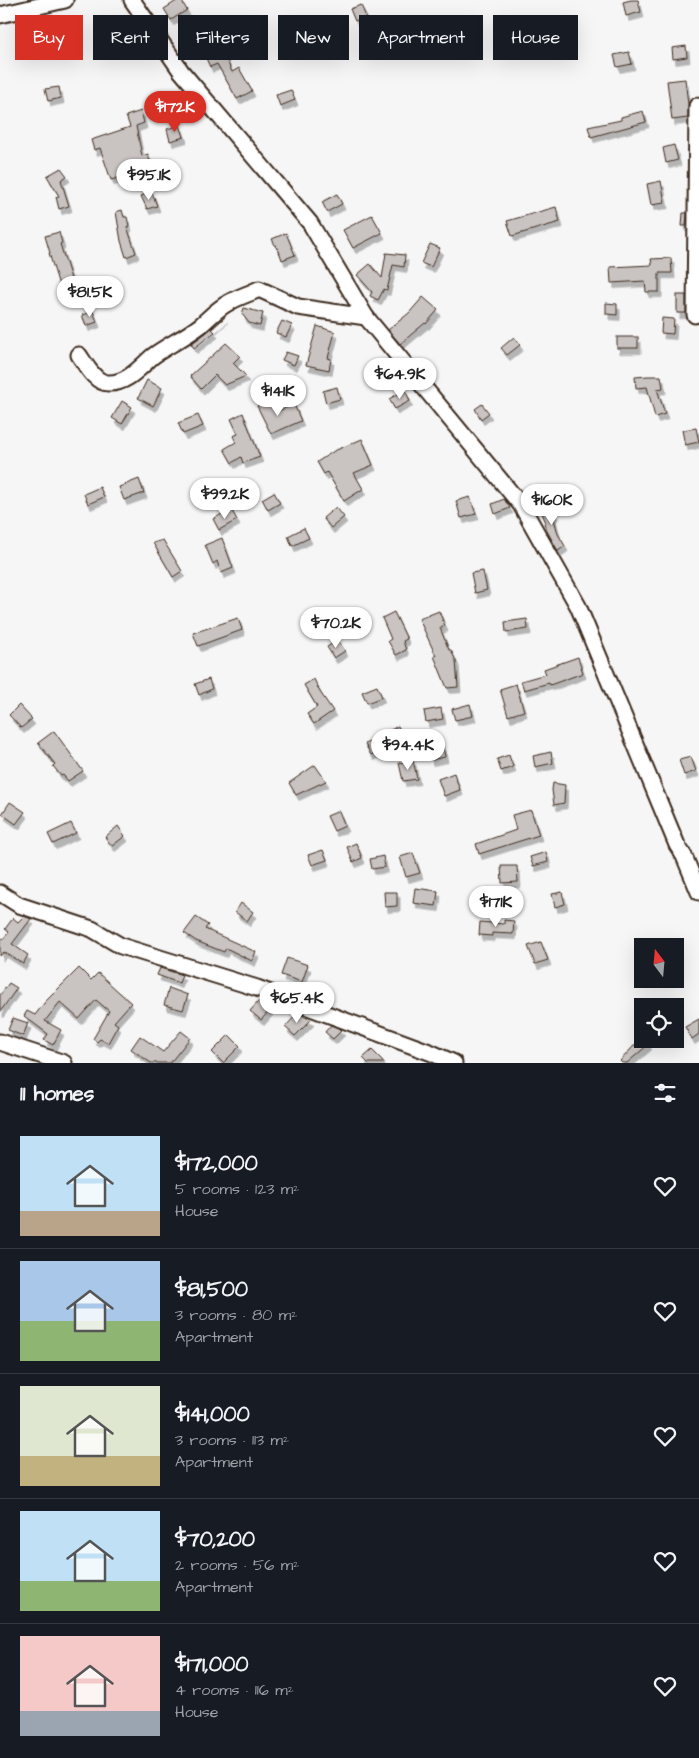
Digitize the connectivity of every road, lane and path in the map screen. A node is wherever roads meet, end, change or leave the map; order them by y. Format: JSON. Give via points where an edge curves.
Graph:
{"nodes":[{"id":1,"x":64,"y":0,"type":"edge"},
{"id":2,"x":132,"y":0,"type":"edge"},
{"id":3,"x":0,"y":15,"type":"edge"},
{"id":4,"x":697,"y":106,"type":"dead end"},
{"id":5,"x":698,"y":201,"type":"edge"},
{"id":6,"x":695,"y":315,"type":"dead end"},
{"id":7,"x":366,"y":316,"type":"junction"},
{"id":8,"x":79,"y":355,"type":"dead end"},
{"id":9,"x":699,"y":892,"type":"edge"},
{"id":10,"x":0,"y":893,"type":"edge"},
{"id":11,"x":0,"y":1042,"type":"edge"},
{"id":12,"x":64,"y":1063,"type":"edge"},
{"id":13,"x":454,"y":1063,"type":"edge"}],
"edges":[{"from":1,"to":3,"type":"street"},
{"from":2,"to":7,"type":"street","via":[[181,71],[310,223]]},
{"from":4,"to":5,"type":"street"},
{"from":5,"to":6,"type":"street"},
{"from":7,"to":8,"type":"street","via":[[298,307],[259,289],[227,303],[128,378],[118,382],[100,380]]},
{"from":7,"to":9,"type":"street","via":[[521,505],[578,606]]},
{"from":10,"to":13,"type":"street","via":[[19,905],[92,929],[120,946],[257,988]]},
{"from":11,"to":12,"type":"street"}]}
